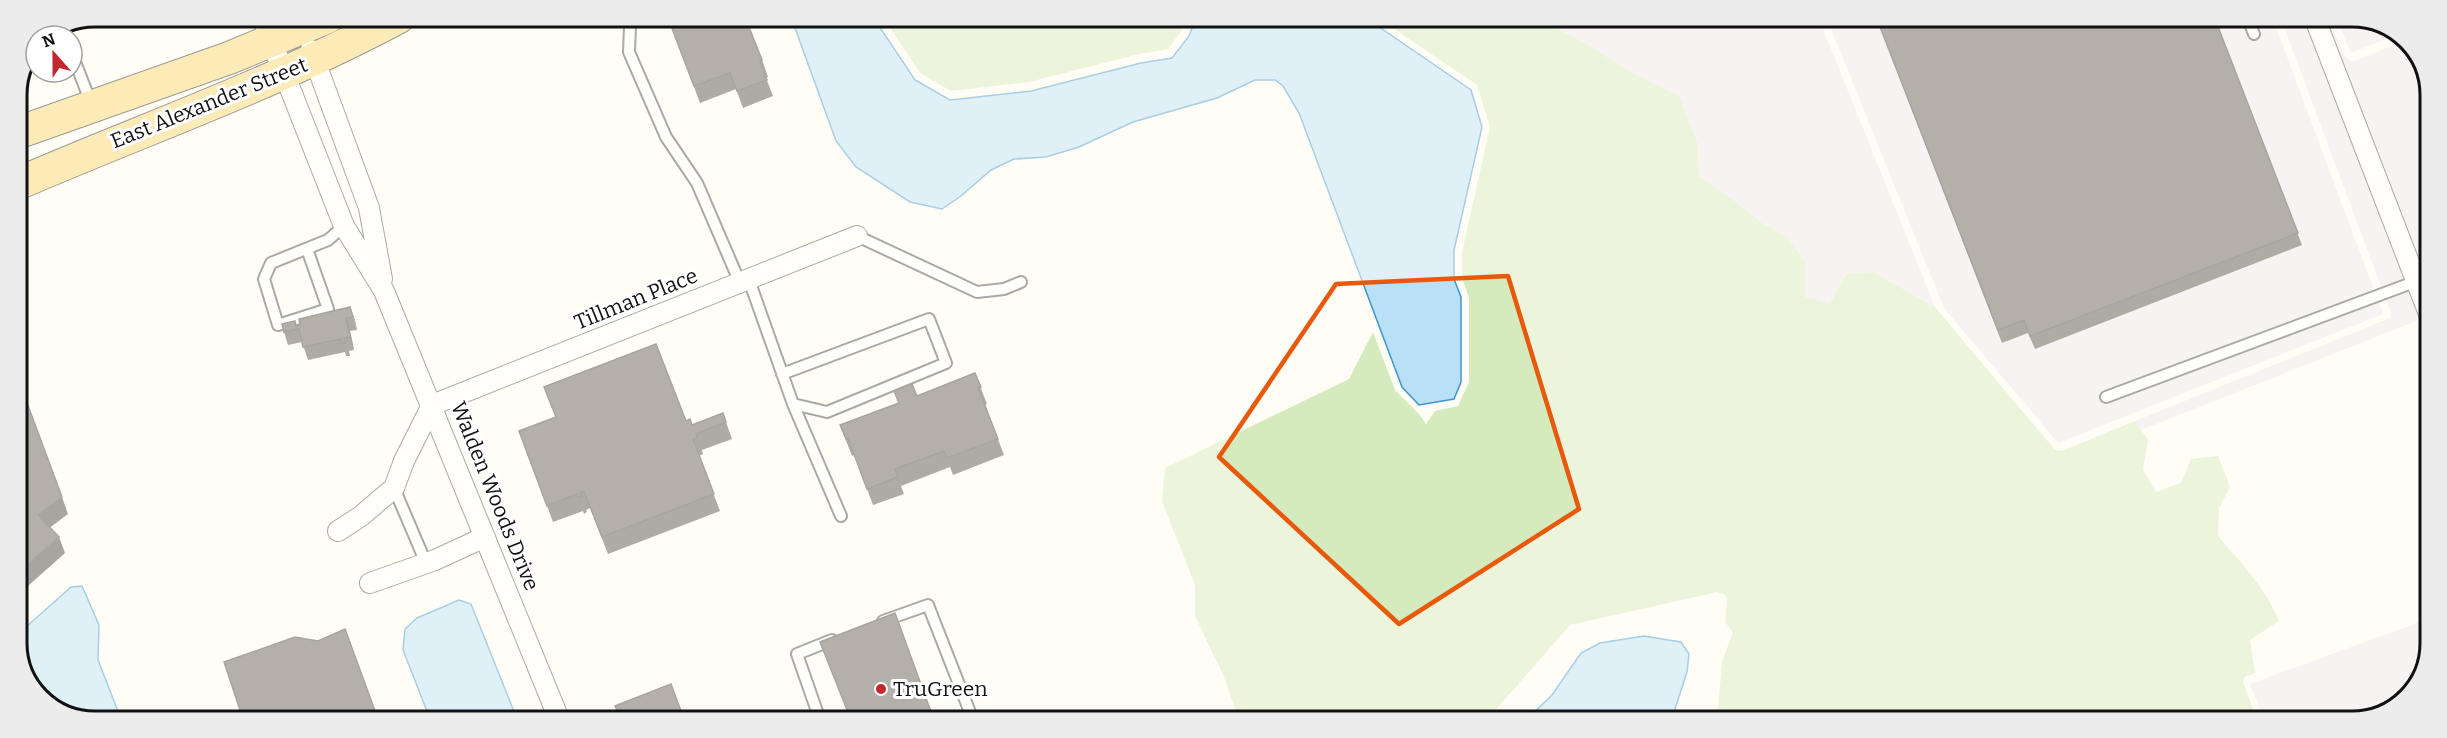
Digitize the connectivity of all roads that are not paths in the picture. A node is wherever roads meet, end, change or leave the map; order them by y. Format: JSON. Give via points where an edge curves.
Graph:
{"nodes":[{"id":1,"x":312,"y":27,"type":"edge"},
{"id":2,"x":379,"y":27,"type":"edge"},
{"id":3,"x":630,"y":27,"type":"edge"},
{"id":4,"x":2251,"y":27,"type":"edge"},
{"id":5,"x":2318,"y":27,"type":"edge"},
{"id":6,"x":267,"y":29,"type":"edge"},
{"id":7,"x":2254,"y":34,"type":"dead end"},
{"id":8,"x":314,"y":59,"type":"junction"},
{"id":9,"x":284,"y":73,"type":"junction"},
{"id":10,"x":84,"y":84,"type":"edge"},
{"id":11,"x":92,"y":106,"type":"junction"},
{"id":12,"x":27,"y":129,"type":"edge"},
{"id":13,"x":105,"y":146,"type":"junction"},
{"id":14,"x":27,"y":179,"type":"edge"},
{"id":15,"x":344,"y":226,"type":"junction"},
{"id":16,"x":857,"y":236,"type":"joint"},
{"id":17,"x":307,"y":249,"type":"junction"},
{"id":18,"x":2417,"y":281,"type":"junction"},
{"id":19,"x":745,"y":282,"type":"junction"},
{"id":20,"x":1021,"y":282,"type":"dead end"},
{"id":21,"x":2420,"y":289,"type":"edge"},
{"id":22,"x":384,"y":291,"type":"junction"},
{"id":23,"x":782,"y":374,"type":"junction"},
{"id":24,"x":2106,"y":397,"type":"dead end"},
{"id":25,"x":793,"y":404,"type":"junction"},
{"id":26,"x":432,"y":405,"type":"junction"},
{"id":27,"x":394,"y":488,"type":"junction"},
{"id":28,"x":841,"y":516,"type":"dead end"},
{"id":29,"x":338,"y":531,"type":"dead end"},
{"id":30,"x":485,"y":537,"type":"junction"},
{"id":31,"x":426,"y":563,"type":"junction"},
{"id":32,"x":370,"y":583,"type":"dead end"},
{"id":33,"x":873,"y":625,"type":"edge"},
{"id":34,"x":840,"y":638,"type":"edge"},
{"id":35,"x":556,"y":711,"type":"edge"},
{"id":36,"x":817,"y":711,"type":"edge"},
{"id":37,"x":969,"y":711,"type":"edge"}],
"edges":[{"from":1,"to":8,"type":"street","name":"Walden Woods Drive"},
{"from":2,"to":8,"type":"main road","name":"East Alexander Street"},
{"from":3,"to":19,"type":"lane","via":[[629,52],[666,137],[697,183]]},
{"from":4,"to":7,"type":"lane"},
{"from":5,"to":18,"type":"street"},
{"from":6,"to":9,"type":"street","name":"Walden Woods Drive"},
{"from":6,"to":11,"type":"main road","name":"East Alexander Street"},
{"from":8,"to":9,"type":"main road","name":"East Alexander Street"},
{"from":8,"to":22,"type":"street","name":"Walden Woods Drive","via":[[369,208]]},
{"from":9,"to":13,"type":"main road","name":"East Alexander Street"},
{"from":9,"to":15,"type":"street","name":"Walden Woods Drive"},
{"from":10,"to":11,"type":"lane"},
{"from":11,"to":12,"type":"main road","name":"East Alexander Street"},
{"from":11,"to":13,"type":"main road"},
{"from":13,"to":14,"type":"main road","name":"East Alexander Street"},
{"from":15,"to":17,"type":"lane","via":[[328,240]]},
{"from":15,"to":22,"type":"street","name":"Walden Woods Drive"},
{"from":16,"to":19,"type":"street","name":"Tillman Place"},
{"from":16,"to":20,"type":"lane","via":[[977,292],[1004,289]]},
{"from":17,"to":17,"type":"lane","via":[[271,263],[264,279],[278,325],[328,309]]},
{"from":18,"to":21,"type":"street"},
{"from":18,"to":24,"type":"lane"},
{"from":19,"to":23,"type":"lane"},
{"from":19,"to":26,"type":"street","name":"Tillman Place"},
{"from":22,"to":26,"type":"street","name":"Walden Woods Drive"},
{"from":23,"to":25,"type":"lane"},
{"from":23,"to":25,"type":"lane","via":[[929,319],[946,363],[827,412]]},
{"from":25,"to":28,"type":"lane"},
{"from":26,"to":27,"type":"street"},
{"from":26,"to":30,"type":"street","name":"Walden Woods Drive"},
{"from":27,"to":29,"type":"street"},
{"from":27,"to":31,"type":"lane"},
{"from":30,"to":31,"type":"street"},
{"from":30,"to":35,"type":"street","name":"Walden Woods Drive"},
{"from":31,"to":32,"type":"street"},
{"from":33,"to":37,"type":"lane","via":[[928,605]]},
{"from":34,"to":36,"type":"lane","via":[[797,654]]}]}
